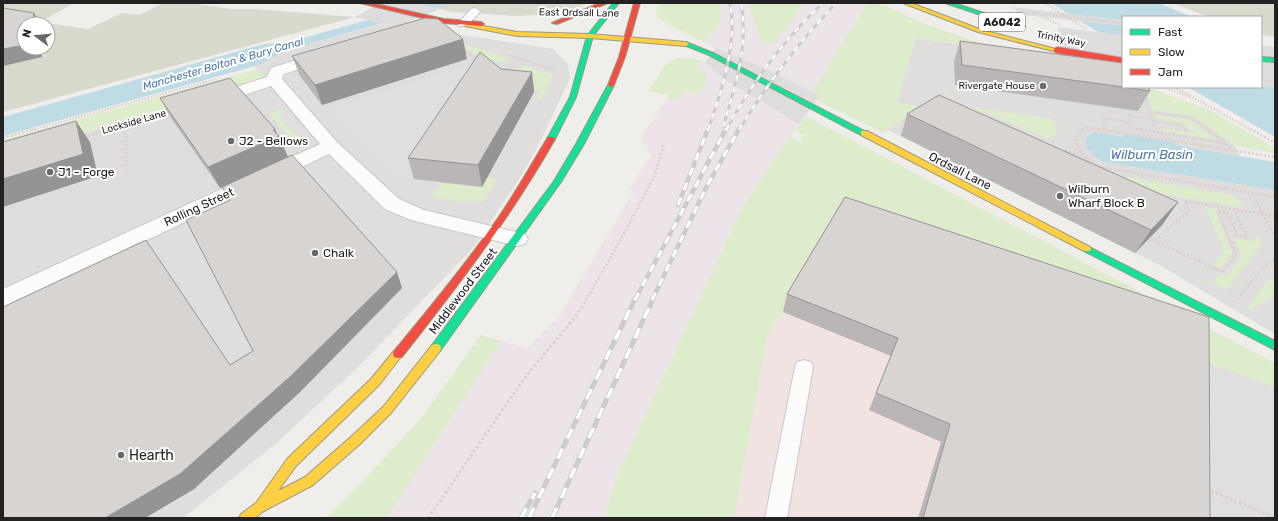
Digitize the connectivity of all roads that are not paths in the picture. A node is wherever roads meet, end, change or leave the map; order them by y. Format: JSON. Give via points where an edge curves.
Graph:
{"nodes":[{"id":1,"x":363,"y":3,"type":"edge"},
{"id":2,"x":605,"y":3,"type":"edge"},
{"id":3,"x":616,"y":3,"type":"edge"},
{"id":4,"x":637,"y":3,"type":"edge"},
{"id":5,"x":906,"y":3,"type":"edge"},
{"id":6,"x":948,"y":3,"type":"edge"},
{"id":7,"x":475,"y":11,"type":"dead end"},
{"id":8,"x":600,"y":23,"type":"junction"},
{"id":9,"x":465,"y":24,"type":"junction"},
{"id":10,"x":513,"y":24,"type":"dead end"},
{"id":11,"x":622,"y":26,"type":"junction"},
{"id":12,"x":643,"y":26,"type":"dead end"},
{"id":13,"x":1029,"y":29,"type":"dead end"},
{"id":14,"x":517,"y":34,"type":"junction"},
{"id":15,"x":671,"y":34,"type":"dead end"},
{"id":16,"x":590,"y":36,"type":"junction"},
{"id":17,"x":609,"y":37,"type":"junction"},
{"id":18,"x":628,"y":39,"type":"junction"},
{"id":19,"x":659,"y":41,"type":"junction"},
{"id":20,"x":551,"y":44,"type":"dead end"},
{"id":21,"x":686,"y":44,"type":"junction"},
{"id":22,"x":604,"y":46,"type":"dead end"},
{"id":23,"x":337,"y":52,"type":"edge"},
{"id":24,"x":623,"y":55,"type":"junction"},
{"id":25,"x":574,"y":57,"type":"dead end"},
{"id":26,"x":1262,"y":59,"type":"edge"},
{"id":27,"x":1275,"y":60,"type":"edge"},
{"id":28,"x":1122,"y":61,"type":"edge"},
{"id":29,"x":578,"y":74,"type":"junction"},
{"id":30,"x":274,"y":80,"type":"junction"},
{"id":31,"x":588,"y":80,"type":"dead end"},
{"id":32,"x":235,"y":93,"type":"edge"},
{"id":33,"x":573,"y":97,"type":"junction"},
{"id":34,"x":331,"y":146,"type":"junction"},
{"id":35,"x":492,"y":233,"type":"junction"},
{"id":36,"x":516,"y":239,"type":"junction"},
{"id":37,"x":3,"y":299,"type":"edge"},
{"id":38,"x":1275,"y":346,"type":"edge"},
{"id":39,"x":804,"y":367,"type":"dead end"},
{"id":40,"x":258,"y":508,"type":"junction"},
{"id":41,"x":245,"y":518,"type":"edge"},
{"id":42,"x":776,"y":518,"type":"edge"}],
"edges":[{"from":1,"to":9,"type":"main road","name":"East Ordsall Lane","via":[[376,5],[416,23]]},
{"from":2,"to":8,"type":"main road","name":"East Ordsall Lane","via":[[551,23]]},
{"from":3,"to":8,"type":"main road"},
{"from":4,"to":11,"type":"main road","name":"Middlewood Street"},
{"from":5,"to":28,"type":"main road","name":"Trinity Way","number":"A6042","bridge":true,"via":[[984,32],[1057,50]]},
{"from":6,"to":13,"type":"main road","name":"Trinity Way","number":"A6042"},
{"from":7,"to":9,"type":"lane"},
{"from":8,"to":11,"type":"main road","name":"East Ordsall Lane"},
{"from":8,"to":16,"type":"main road"},
{"from":9,"to":10,"type":"main road","name":"East Ordsall Lane"},
{"from":9,"to":14,"type":"main road","name":"East Ordsall Lane"},
{"from":11,"to":12,"type":"main road","name":"East Ordsall Lane"},
{"from":11,"to":17,"type":"main road"},
{"from":11,"to":18,"type":"main road","name":"Middlewood Street"},
{"from":14,"to":16,"type":"main road","name":"East Ordsall Lane"},
{"from":14,"to":20,"type":"main road"},
{"from":15,"to":21,"type":"main road"},
{"from":16,"to":17,"type":"main road","name":"East Ordsall Lane"},
{"from":16,"to":29,"type":"main road","name":"Middlewood Street"},
{"from":17,"to":18,"type":"main road","name":"East Ordsall Lane"},
{"from":17,"to":22,"type":"main road"},
{"from":18,"to":19,"type":"main road","name":"Ordsall Lane"},
{"from":18,"to":24,"type":"main road","name":"Middlewood Street"},
{"from":19,"to":21,"type":"main road","name":"Ordsall Lane"},
{"from":19,"to":24,"type":"main road","via":[[635,48]]},
{"from":21,"to":38,"type":"main road","name":"Ordsall Lane","via":[[711,54]]},
{"from":23,"to":30,"type":"street","via":[[277,71]]},
{"from":24,"to":36,"type":"main road","name":"Middlewood Street","via":[[613,82],[580,144],[557,182]]},
{"from":25,"to":29,"type":"main road"},
{"from":26,"to":27,"type":"main road"},
{"from":29,"to":33,"type":"main road","name":"Middlewood Street"},
{"from":30,"to":32,"type":"street"},
{"from":30,"to":34,"type":"street"},
{"from":31,"to":33,"type":"main road"},
{"from":33,"to":35,"type":"main road","name":"Middlewood Street","via":[[540,160]]},
{"from":34,"to":35,"type":"street","via":[[392,204],[418,215]]},
{"from":34,"to":37,"type":"street","name":"Rolling Street"},
{"from":35,"to":36,"type":"street"},
{"from":35,"to":40,"type":"main road","name":"Middlewood Street","via":[[380,376],[292,462]]},
{"from":36,"to":40,"type":"main road","name":"Middlewood Street","via":[[387,410],[309,481]]},
{"from":39,"to":42,"type":"lane"},
{"from":40,"to":41,"type":"main road","name":"Middlewood Street"}]}
